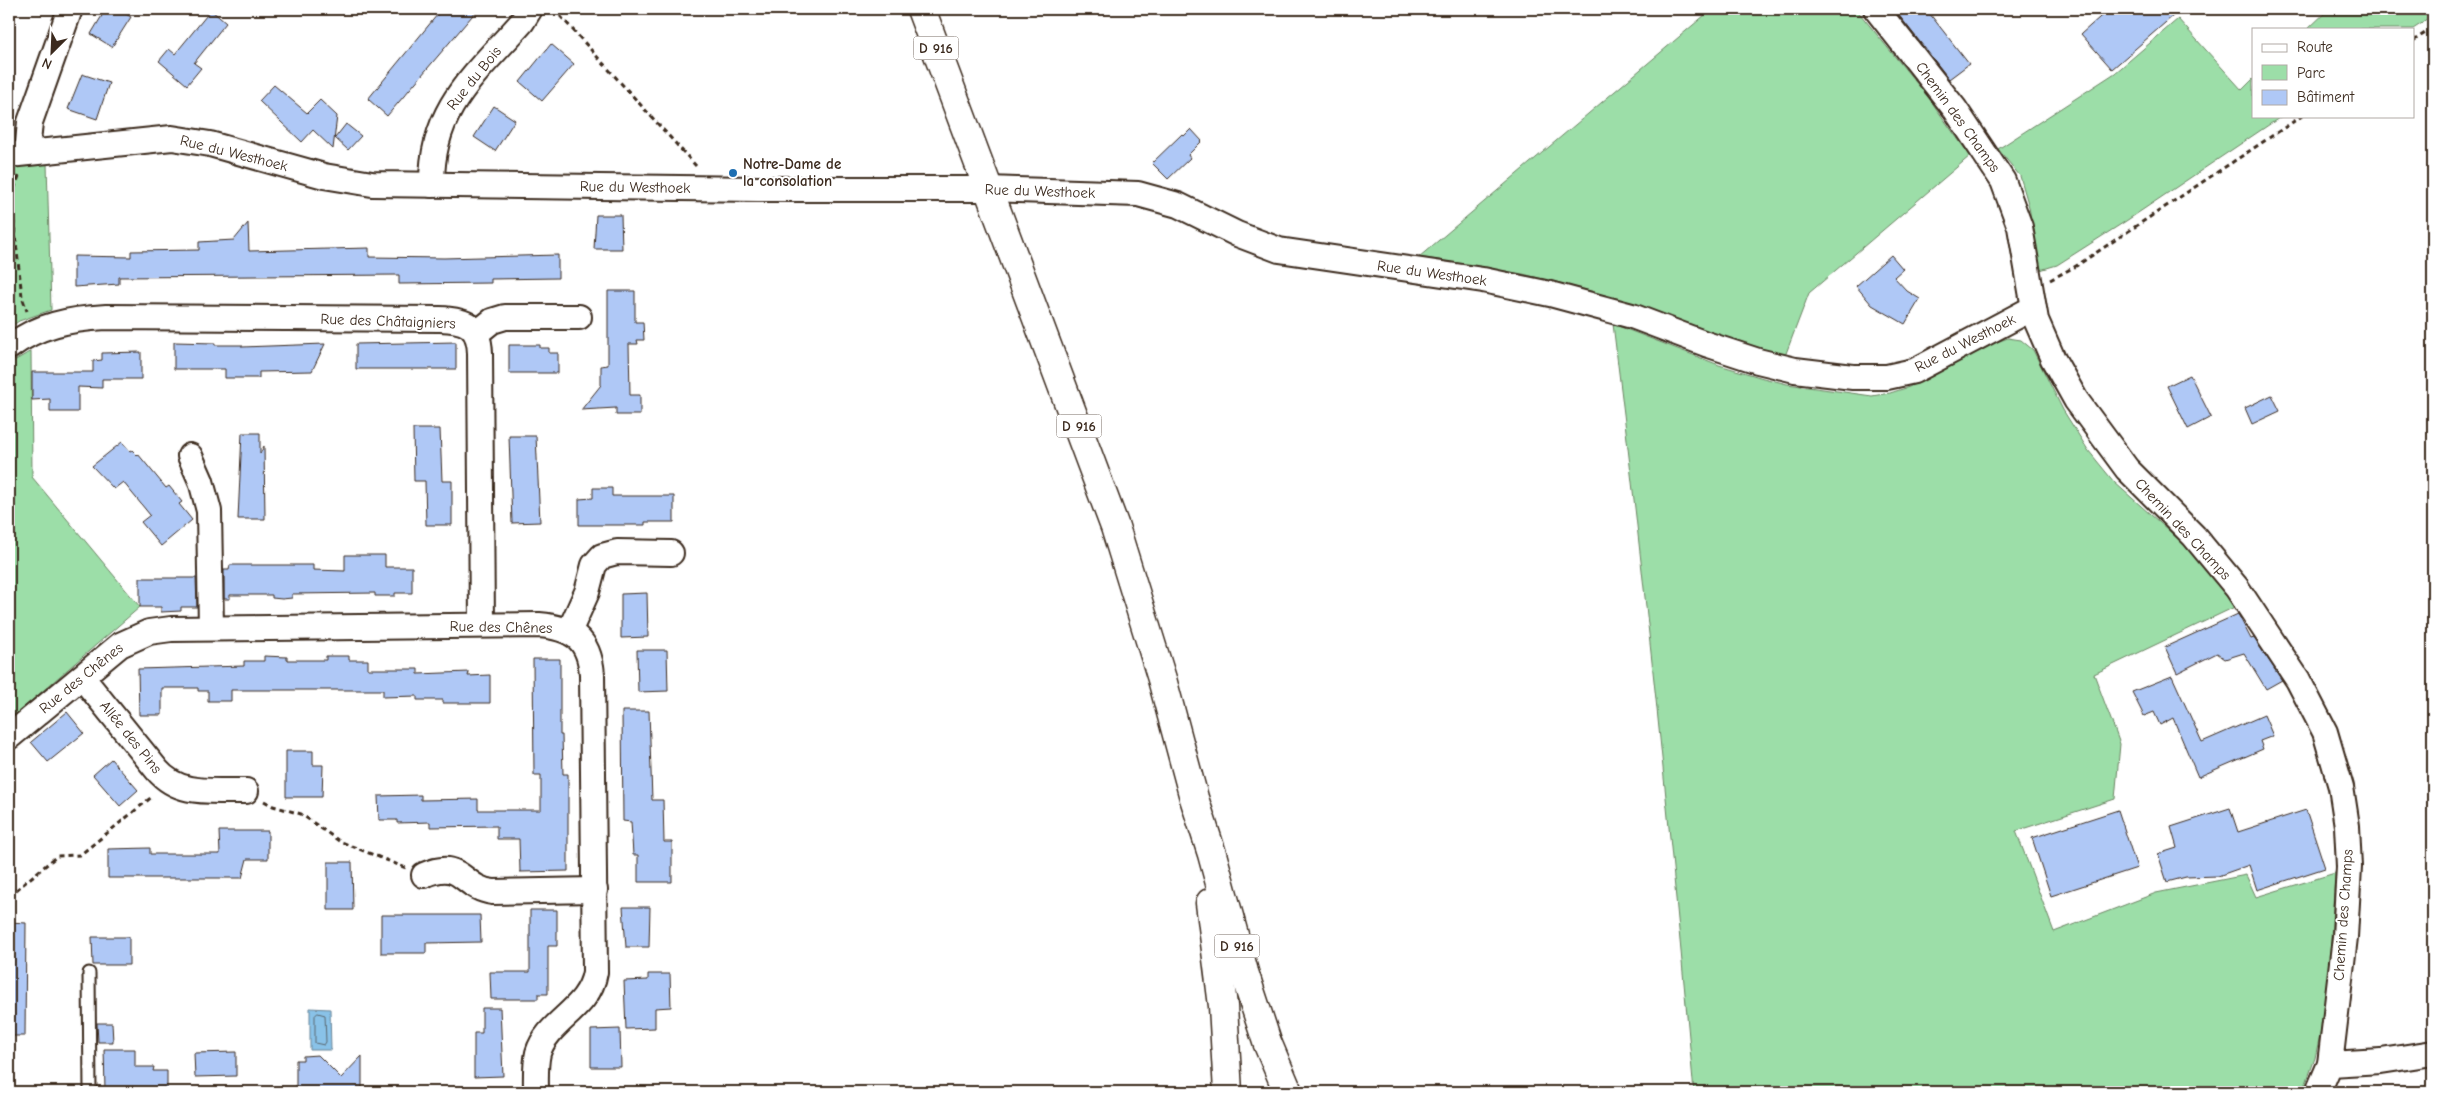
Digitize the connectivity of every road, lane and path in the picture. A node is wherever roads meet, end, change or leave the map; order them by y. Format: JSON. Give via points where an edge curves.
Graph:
{"nodes":[{"id":1,"x":70,"y":9,"type":"edge"},
{"id":2,"x":530,"y":9,"type":"edge"},
{"id":3,"x":554,"y":9,"type":"edge"},
{"id":4,"x":921,"y":9,"type":"edge"},
{"id":5,"x":1876,"y":9,"type":"edge"},
{"id":6,"x":2433,"y":28,"type":"edge"},
{"id":7,"x":2414,"y":40,"type":"edge"},
{"id":8,"x":2299,"y":118,"type":"edge"},
{"id":9,"x":18,"y":154,"type":"edge"},
{"id":10,"x":432,"y":185,"type":"junction"},
{"id":11,"x":699,"y":187,"type":"junction"},
{"id":12,"x":989,"y":189,"type":"junction"},
{"id":13,"x":2032,"y":296,"type":"junction"},
{"id":14,"x":579,"y":317,"type":"dead end"},
{"id":15,"x":35,"y":330,"type":"junction"},
{"id":16,"x":477,"y":333,"type":"junction"},
{"id":17,"x":9,"y":347,"type":"edge"},
{"id":18,"x":190,"y":456,"type":"dead end"},
{"id":19,"x":671,"y":553,"type":"dead end"},
{"id":20,"x":482,"y":626,"type":"junction"},
{"id":21,"x":211,"y":628,"type":"junction"},
{"id":22,"x":569,"y":632,"type":"junction"},
{"id":23,"x":82,"y":677,"type":"junction"},
{"id":24,"x":9,"y":737,"type":"edge"},
{"id":25,"x":169,"y":783,"type":"junction"},
{"id":26,"x":246,"y":791,"type":"joint"},
{"id":27,"x":1194,"y":798,"type":"junction"},
{"id":28,"x":424,"y":876,"type":"joint"},
{"id":29,"x":595,"y":890,"type":"junction"},
{"id":30,"x":9,"y":896,"type":"edge"},
{"id":31,"x":89,"y":973,"type":"dead end"},
{"id":32,"x":2433,"y":1053,"type":"edge"},
{"id":33,"x":2330,"y":1064,"type":"junction"},
{"id":34,"x":90,"y":1092,"type":"edge"},
{"id":35,"x":536,"y":1092,"type":"edge"},
{"id":36,"x":1228,"y":1092,"type":"edge"},
{"id":37,"x":1288,"y":1092,"type":"edge"},
{"id":38,"x":2318,"y":1092,"type":"edge"}],
"edges":[{"from":1,"to":9,"type":"street"},
{"from":2,"to":10,"type":"street","name":"Rue du Bois","via":[[446,113],[434,149]]},
{"from":3,"to":11,"type":"path","via":[[694,163],[699,174]]},
{"from":4,"to":12,"type":"main road","number":"D 916"},
{"from":5,"to":13,"type":"street","name":"Chemin des Champs","via":[[1955,109],[2003,181],[2020,227]]},
{"from":6,"to":7,"type":"path"},
{"from":8,"to":13,"type":"path"},
{"from":9,"to":10,"type":"street","name":"Rue du Westhoek","via":[[172,138],[210,144],[338,179],[372,184]]},
{"from":9,"to":15,"type":"path","via":[[11,198],[22,297]]},
{"from":10,"to":11,"type":"street","name":"Rue du Westhoek"},
{"from":11,"to":12,"type":"street","name":"Rue du Westhoek"},
{"from":12,"to":13,"type":"street","name":"Rue du Westhoek","via":[[1150,196],[1178,205],[1252,241],[1279,250],[1482,280],[1550,294],[1625,314],[1758,361],[1834,376],[1888,377],[1914,371]]},
{"from":12,"to":27,"type":"main road","number":"D 916","via":[[1118,534]]},
{"from":13,"to":33,"type":"street","name":"Chemin des Champs","via":[[2049,350],[2084,412],[2127,469],[2194,536],[2237,588],[2298,680],[2325,732],[2341,787],[2348,848],[2346,920]]},
{"from":14,"to":16,"type":"street","via":[[505,317],[492,320]]},
{"from":15,"to":16,"type":"street","name":"Rue des Châtaigniers","via":[[58,323],[106,317],[440,319],[466,324]]},
{"from":15,"to":17,"type":"street","name":"Rue des Châtaigniers"},
{"from":16,"to":20,"type":"street","name":"Rue des Châtaigniers","via":[[480,353]]},
{"from":18,"to":21,"type":"street","via":[[209,511]]},
{"from":19,"to":22,"type":"street","via":[[617,552],[602,556],[594,565],[587,592]]},
{"from":20,"to":21,"type":"street","name":"Rue des Chênes"},
{"from":20,"to":22,"type":"street","name":"Rue des Chênes","via":[[550,626]]},
{"from":21,"to":23,"type":"street","name":"Rue des Chênes","via":[[160,630],[138,636],[120,645]]},
{"from":22,"to":29,"type":"street","name":"Rue des Chênes","via":[[583,643],[591,664]]},
{"from":23,"to":24,"type":"street","name":"Rue des Chênes"},
{"from":23,"to":25,"type":"street","name":"Allée des Pins"},
{"from":25,"to":26,"type":"street","name":"Allée des Pins","via":[[185,789]]},
{"from":25,"to":30,"type":"path","via":[[80,855],[57,856]]},
{"from":26,"to":28,"type":"path","via":[[273,806],[301,814],[338,841]]},
{"from":27,"to":36,"type":"main road","number":"D 916","via":[[1220,980]]},
{"from":27,"to":37,"type":"main road","number":"D 916","via":[[1244,972]]},
{"from":28,"to":29,"type":"street","via":[[441,869],[452,870],[480,889],[493,892]]},
{"from":29,"to":35,"type":"street","name":"Rue des Chênes","via":[[594,980],[583,1000],[542,1046],[537,1062]]},
{"from":31,"to":34,"type":"lane"},
{"from":32,"to":33,"type":"street","via":[[2366,1063]]},
{"from":33,"to":38,"type":"street","name":"Chemin des Champs"}]}
